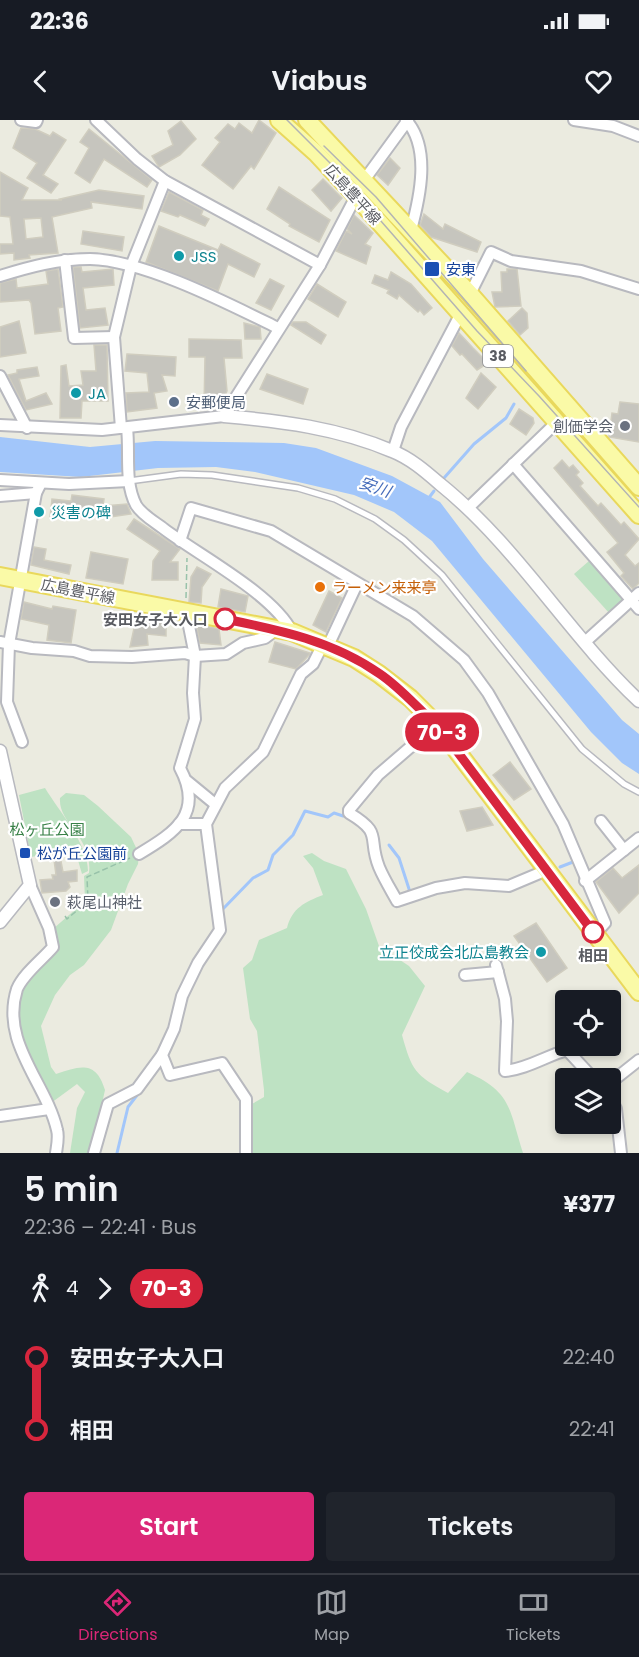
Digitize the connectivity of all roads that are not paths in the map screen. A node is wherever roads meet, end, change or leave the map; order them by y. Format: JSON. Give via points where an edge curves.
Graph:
{"nodes":[{"id":1,"x":21,"y":120,"type":"edge"},
{"id":2,"x":37,"y":120,"type":"edge"},
{"id":3,"x":96,"y":120,"type":"edge"},
{"id":4,"x":279,"y":120,"type":"edge"},
{"id":5,"x":306,"y":120,"type":"edge"},
{"id":6,"x":407,"y":120,"type":"edge"},
{"id":7,"x":574,"y":120,"type":"edge"},
{"id":8,"x":639,"y":136,"type":"edge"},
{"id":9,"x":365,"y":179,"type":"junction"},
{"id":10,"x":165,"y":181,"type":"junction"},
{"id":11,"x":357,"y":197,"type":"junction"},
{"id":12,"x":411,"y":230,"type":"junction"},
{"id":13,"x":65,"y":260,"type":"junction"},
{"id":14,"x":320,"y":265,"type":"junction"},
{"id":15,"x":131,"y":266,"type":"junction"},
{"id":16,"x":0,"y":276,"type":"edge"},
{"id":17,"x":639,"y":289,"type":"edge"},
{"id":18,"x":470,"y":294,"type":"junction"},
{"id":19,"x":460,"y":315,"type":"junction"},
{"id":20,"x":278,"y":328,"type":"junction"},
{"id":21,"x":114,"y":337,"type":"junction"},
{"id":22,"x":0,"y":376,"type":"edge"},
{"id":23,"x":224,"y":416,"type":"junction"},
{"id":24,"x":558,"y":421,"type":"junction"},
{"id":25,"x":0,"y":425,"type":"edge"},
{"id":26,"x":27,"y":428,"type":"junction"},
{"id":27,"x":125,"y":429,"type":"junction"},
{"id":28,"x":393,"y":451,"type":"junction"},
{"id":29,"x":513,"y":464,"type":"junction"},
{"id":30,"x":129,"y":478,"type":"junction"},
{"id":31,"x":0,"y":480,"type":"edge"},
{"id":32,"x":639,"y":487,"type":"edge"},
{"id":33,"x":38,"y":488,"type":"junction"},
{"id":34,"x":0,"y":496,"type":"edge"},
{"id":35,"x":469,"y":507,"type":"junction"},
{"id":36,"x":639,"y":515,"type":"edge"},
{"id":37,"x":184,"y":543,"type":"junction"},
{"id":38,"x":0,"y":576,"type":"edge"},
{"id":39,"x":20,"y":580,"type":"junction"},
{"id":40,"x":357,"y":584,"type":"junction"},
{"id":41,"x":635,"y":596,"type":"edge"},
{"id":42,"x":639,"y":609,"type":"edge"},
{"id":43,"x":186,"y":611,"type":"junction"},
{"id":44,"x":284,"y":631,"type":"junction"},
{"id":45,"x":585,"y":642,"type":"junction"},
{"id":46,"x":5,"y":643,"type":"edge"},
{"id":47,"x":326,"y":645,"type":"junction"},
{"id":48,"x":195,"y":656,"type":"junction"},
{"id":49,"x":639,"y":701,"type":"edge"},
{"id":50,"x":436,"y":725,"type":"junction"},
{"id":51,"x":22,"y":742,"type":"dead end"},
{"id":52,"x":1,"y":756,"type":"edge"},
{"id":53,"x":186,"y":781,"type":"junction"},
{"id":54,"x":5,"y":790,"type":"edge"},
{"id":55,"x":639,"y":792,"type":"edge"},
{"id":56,"x":215,"y":804,"type":"junction"},
{"id":57,"x":601,"y":821,"type":"dead end"},
{"id":58,"x":179,"y":824,"type":"junction"},
{"id":59,"x":206,"y":824,"type":"junction"},
{"id":60,"x":639,"y":838,"type":"edge"},
{"id":61,"x":624,"y":849,"type":"junction"},
{"id":62,"x":139,"y":854,"type":"road end"},
{"id":63,"x":547,"y":870,"type":"junction"},
{"id":64,"x":585,"y":881,"type":"junction"},
{"id":65,"x":30,"y":885,"type":"junction"},
{"id":66,"x":0,"y":922,"type":"edge"},
{"id":67,"x":595,"y":934,"type":"junction"},
{"id":68,"x":465,"y":975,"type":"dead end"},
{"id":69,"x":639,"y":992,"type":"edge"},
{"id":70,"x":162,"y":1055,"type":"junction"},
{"id":71,"x":639,"y":1060,"type":"edge"},
{"id":72,"x":584,"y":1068,"type":"edge"},
{"id":73,"x":621,"y":1074,"type":"edge"},
{"id":74,"x":49,"y":1109,"type":"junction"},
{"id":75,"x":0,"y":1116,"type":"edge"},
{"id":76,"x":619,"y":1134,"type":"edge"},
{"id":77,"x":56,"y":1153,"type":"edge"},
{"id":78,"x":94,"y":1153,"type":"edge"},
{"id":79,"x":246,"y":1153,"type":"edge"},
{"id":80,"x":621,"y":1153,"type":"edge"}],
"edges":[{"from":1,"to":2,"type":"street"},
{"from":3,"to":10,"type":"street"},
{"from":4,"to":11,"type":"main road","name":"広島豊平線","number":"38"},
{"from":5,"to":9,"type":"main road","name":"広島豊平線","number":"38"},
{"from":6,"to":9,"type":"street"},
{"from":6,"to":12,"type":"street","via":[[414,130],[421,165]]},
{"from":7,"to":8,"type":"street","via":[[613,126]]},
{"from":9,"to":11,"type":"street"},
{"from":9,"to":12,"type":"main road","name":"広島豊平線","number":"38"},
{"from":10,"to":14,"type":"street"},
{"from":10,"to":15,"type":"street"},
{"from":11,"to":14,"type":"street"},
{"from":11,"to":19,"type":"main road","name":"広島豊平線","number":"38"},
{"from":12,"to":18,"type":"main road","name":"広島豊平線","number":"38"},
{"from":13,"to":15,"type":"street","via":[[92,259]]},
{"from":13,"to":16,"type":"street"},
{"from":13,"to":21,"type":"street","via":[[74,338]]},
{"from":14,"to":20,"type":"street"},
{"from":15,"to":20,"type":"street","via":[[222,300]]},
{"from":15,"to":21,"type":"street"},
{"from":17,"to":18,"type":"street","via":[[581,271],[511,261],[491,252]]},
{"from":18,"to":32,"type":"main road","name":"広島豊平線","number":"38"},
{"from":19,"to":24,"type":"main road","name":"広島豊平線","number":"38"},
{"from":19,"to":28,"type":"street","via":[[401,427]]},
{"from":20,"to":23,"type":"street"},
{"from":21,"to":27,"type":"street"},
{"from":22,"to":26,"type":"street"},
{"from":23,"to":27,"type":"street"},
{"from":23,"to":28,"type":"street","via":[[291,422]]},
{"from":24,"to":29,"type":"street"},
{"from":24,"to":36,"type":"main road","name":"広島豊平線","number":"38"},
{"from":25,"to":26,"type":"street"},
{"from":26,"to":27,"type":"street"},
{"from":27,"to":30,"type":"street"},
{"from":28,"to":35,"type":"street","via":[[413,461]]},
{"from":29,"to":35,"type":"street"},
{"from":29,"to":41,"type":"street"},
{"from":30,"to":33,"type":"street"},
{"from":30,"to":37,"type":"street","via":[[137,506]]},
{"from":30,"to":55,"type":"lane","via":[[181,474],[298,488],[336,499],[375,519],[442,575],[582,749]]},
{"from":31,"to":33,"type":"street"},
{"from":33,"to":34,"type":"street"},
{"from":33,"to":39,"type":"street"},
{"from":35,"to":45,"type":"street"},
{"from":37,"to":40,"type":"street","via":[[191,508],[271,531]]},
{"from":37,"to":44,"type":"street","via":[[269,604],[286,620]]},
{"from":38,"to":39,"type":"main road","name":"広島豊平線"},
{"from":39,"to":43,"type":"main road","name":"広島豊平線"},
{"from":39,"to":46,"type":"street"},
{"from":40,"to":47,"type":"street"},
{"from":40,"to":64,"type":"street","via":[[413,616],[464,660],[488,693],[563,824]]},
{"from":41,"to":42,"type":"street"},
{"from":41,"to":45,"type":"street"},
{"from":43,"to":44,"type":"main road","name":"広島豊平線"},
{"from":43,"to":48,"type":"street"},
{"from":44,"to":47,"type":"main road","name":"広島豊平線"},
{"from":44,"to":48,"type":"street","via":[[243,643],[226,654]]},
{"from":45,"to":49,"type":"street"},
{"from":46,"to":48,"type":"street","via":[[90,656]]},
{"from":46,"to":51,"type":"street","via":[[7,702]]},
{"from":47,"to":50,"type":"main road","name":"広島豊平線","via":[[379,674]]},
{"from":47,"to":56,"type":"street","via":[[301,674],[263,752],[225,788]]},
{"from":48,"to":53,"type":"street","via":[[195,719],[180,768]]},
{"from":50,"to":63,"type":"main road","name":"広島豊平線"},
{"from":50,"to":63,"type":"street","via":[[378,775],[349,810],[374,835],[379,867],[397,901],[465,883],[509,886]]},
{"from":52,"to":54,"type":"street"},
{"from":53,"to":56,"type":"street"},
{"from":53,"to":58,"type":"street","via":[[188,808]]},
{"from":54,"to":65,"type":"street"},
{"from":56,"to":59,"type":"street"},
{"from":57,"to":61,"type":"street"},
{"from":58,"to":59,"type":"street"},
{"from":58,"to":62,"type":"street"},
{"from":59,"to":70,"type":"street","via":[[220,930],[182,996],[174,1029]]},
{"from":60,"to":61,"type":"street"},
{"from":61,"to":64,"type":"street"},
{"from":63,"to":67,"type":"main road","name":"広島豊平線"},
{"from":64,"to":67,"type":"street","via":[[605,923]]},
{"from":65,"to":66,"type":"street"},
{"from":65,"to":74,"type":"street","via":[[53,947],[17,989],[12,1025],[20,1055]]},
{"from":67,"to":69,"type":"main road","name":"広島豊平線"},
{"from":68,"to":72,"type":"street","via":[[497,968],[507,1021],[505,1071],[567,1050]]},
{"from":70,"to":78,"type":"street","via":[[137,1089],[108,1104]]},
{"from":70,"to":79,"type":"street","via":[[170,1075],[222,1063],[246,1099]]},
{"from":71,"to":73,"type":"street"},
{"from":74,"to":75,"type":"street"},
{"from":74,"to":77,"type":"street","via":[[58,1134]]},
{"from":76,"to":80,"type":"street"}]}
